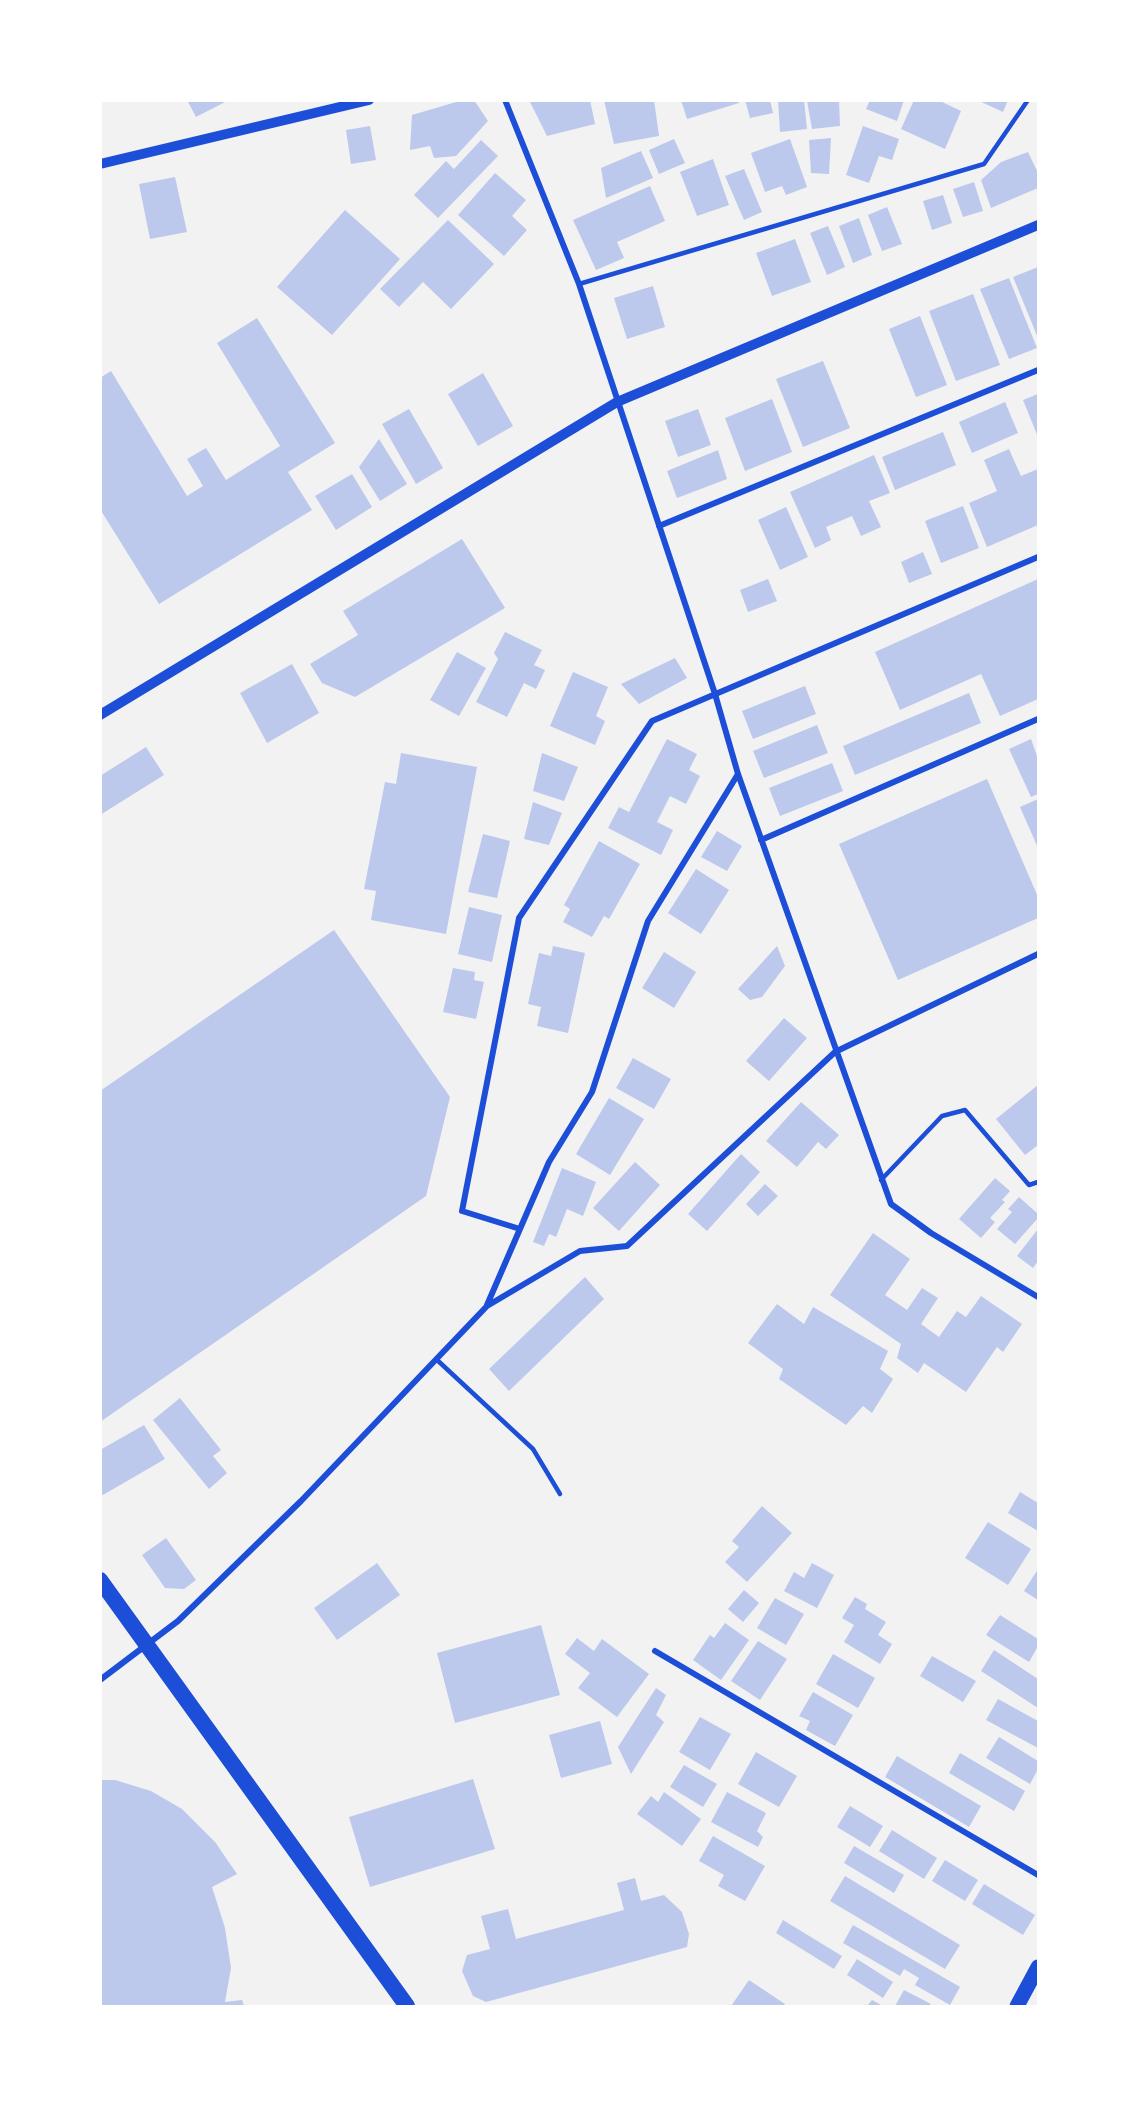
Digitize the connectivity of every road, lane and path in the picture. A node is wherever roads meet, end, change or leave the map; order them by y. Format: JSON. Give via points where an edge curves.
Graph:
{"nodes":[{"id":1,"x":369,"y":100,"type":"edge"},
{"id":2,"x":504,"y":100,"type":"edge"},
{"id":3,"x":1028,"y":100,"type":"edge"},
{"id":4,"x":100,"y":164,"type":"edge"},
{"id":5,"x":1038,"y":225,"type":"edge"},
{"id":6,"x":579,"y":284,"type":"junction"},
{"id":7,"x":1038,"y":370,"type":"edge"},
{"id":8,"x":617,"y":402,"type":"junction"},
{"id":9,"x":659,"y":526,"type":"junction"},
{"id":10,"x":1038,"y":557,"type":"edge"},
{"id":11,"x":715,"y":694,"type":"junction"},
{"id":12,"x":100,"y":715,"type":"edge"},
{"id":13,"x":1038,"y":719,"type":"edge"},
{"id":14,"x":738,"y":774,"type":"junction"},
{"id":15,"x":762,"y":840,"type":"junction"},
{"id":16,"x":1038,"y":954,"type":"edge"},
{"id":17,"x":835,"y":1052,"type":"junction"},
{"id":18,"x":881,"y":1180,"type":"junction"},
{"id":19,"x":1038,"y":1182,"type":"edge"},
{"id":20,"x":520,"y":1229,"type":"junction"},
{"id":21,"x":1038,"y":1297,"type":"edge"},
{"id":22,"x":487,"y":1306,"type":"junction"},
{"id":23,"x":436,"y":1359,"type":"junction"},
{"id":24,"x":560,"y":1494,"type":"dead end"},
{"id":25,"x":100,"y":1580,"type":"edge"},
{"id":26,"x":146,"y":1646,"type":"junction"},
{"id":27,"x":655,"y":1651,"type":"dead end"},
{"id":28,"x":100,"y":1680,"type":"edge"},
{"id":29,"x":1038,"y":1875,"type":"edge"},
{"id":30,"x":1038,"y":1967,"type":"edge"},
{"id":31,"x":407,"y":2007,"type":"edge"},
{"id":32,"x":1017,"y":2007,"type":"edge"}],
"edges":[{"from":1,"to":4,"type":"street"},
{"from":2,"to":6,"type":"street"},
{"from":3,"to":6,"type":"lane","via":[[984,164]]},
{"from":5,"to":8,"type":"street"},
{"from":6,"to":8,"type":"street"},
{"from":7,"to":9,"type":"street"},
{"from":8,"to":9,"type":"street"},
{"from":8,"to":12,"type":"street"},
{"from":9,"to":11,"type":"street"},
{"from":10,"to":11,"type":"street"},
{"from":11,"to":14,"type":"street"},
{"from":11,"to":20,"type":"street","via":[[652,721],[519,918],[462,1211]]},
{"from":13,"to":15,"type":"street"},
{"from":14,"to":15,"type":"street"},
{"from":14,"to":20,"type":"street","via":[[648,921],[592,1092],[549,1162]]},
{"from":15,"to":17,"type":"street"},
{"from":16,"to":17,"type":"street"},
{"from":17,"to":18,"type":"street"},
{"from":17,"to":22,"type":"street","via":[[627,1246],[580,1251]]},
{"from":18,"to":19,"type":"lane","via":[[942,1116],[964,1110],[1029,1185]]},
{"from":18,"to":21,"type":"street","via":[[891,1204],[931,1233]]},
{"from":20,"to":22,"type":"street"},
{"from":22,"to":23,"type":"street"},
{"from":23,"to":24,"type":"lane","via":[[533,1449]]},
{"from":23,"to":26,"type":"street","via":[[301,1501],[178,1621]]},
{"from":25,"to":26,"type":"highway"},
{"from":26,"to":28,"type":"street"},
{"from":26,"to":31,"type":"highway"},
{"from":27,"to":29,"type":"street"},
{"from":30,"to":32,"type":"main road"}]}
